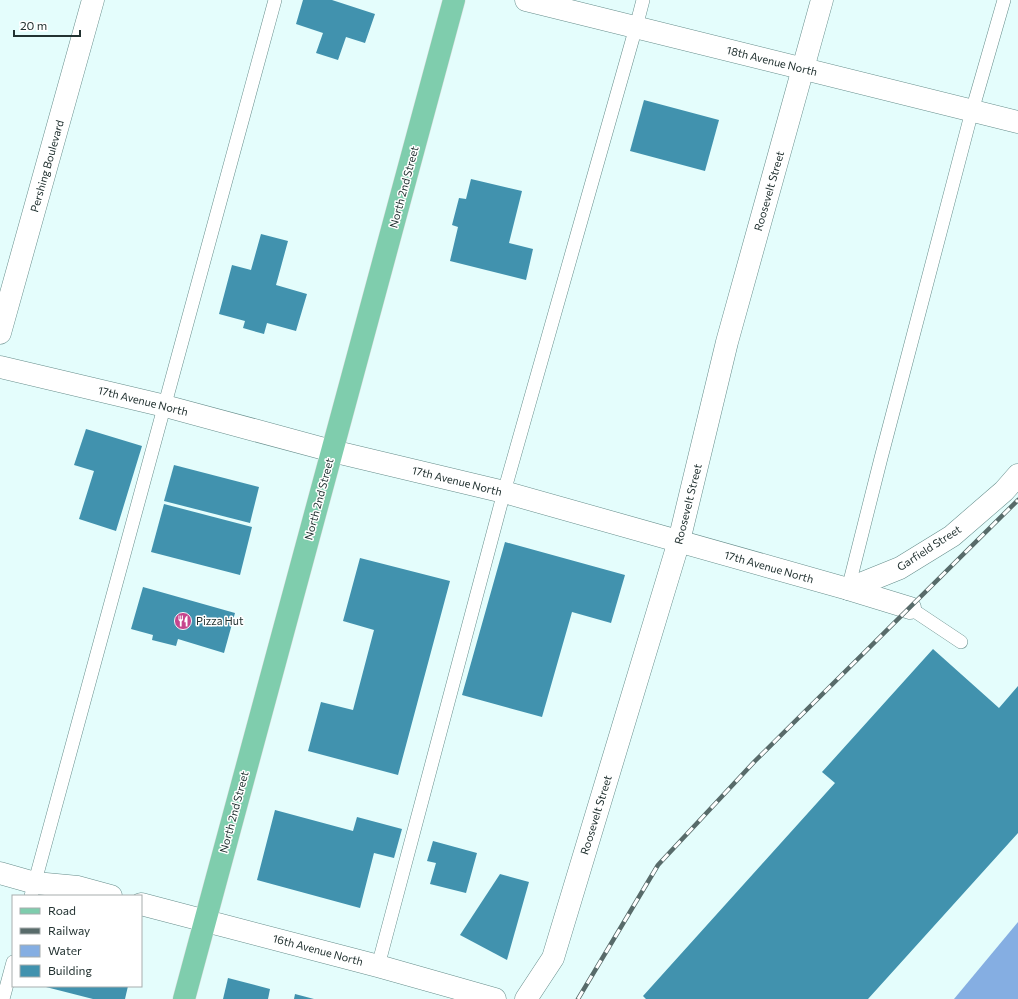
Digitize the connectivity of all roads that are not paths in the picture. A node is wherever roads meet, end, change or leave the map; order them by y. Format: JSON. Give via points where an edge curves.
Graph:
{"nodes":[{"id":1,"x":93,"y":0,"type":"edge"},
{"id":2,"x":275,"y":0,"type":"edge"},
{"id":3,"x":454,"y":0,"type":"edge"},
{"id":4,"x":526,"y":0,"type":"edge"},
{"id":5,"x":643,"y":0,"type":"edge"},
{"id":6,"x":822,"y":0,"type":"edge"},
{"id":7,"x":1004,"y":0,"type":"edge"},
{"id":8,"x":636,"y":27,"type":"junction"},
{"id":9,"x":804,"y":69,"type":"junction"},
{"id":10,"x":972,"y":111,"type":"junction"},
{"id":11,"x":1018,"y":122,"type":"edge"},
{"id":12,"x":0,"y":333,"type":"edge"},
{"id":13,"x":0,"y":367,"type":"edge"},
{"id":14,"x":165,"y":406,"type":"junction"},
{"id":15,"x":332,"y":451,"type":"junction"},
{"id":16,"x":1018,"y":475,"type":"edge"},
{"id":17,"x":504,"y":492,"type":"junction"},
{"id":18,"x":679,"y":541,"type":"junction"},
{"id":19,"x":848,"y":589,"type":"junction"},
{"id":20,"x":910,"y":608,"type":"joint"},
{"id":21,"x":961,"y":642,"type":"dead end"},
{"id":22,"x":0,"y":873,"type":"edge"},
{"id":23,"x":33,"y":890,"type":"edge"},
{"id":24,"x":107,"y":895,"type":"edge"},
{"id":25,"x":142,"y":904,"type":"edge"},
{"id":26,"x":205,"y":921,"type":"junction"},
{"id":27,"x":12,"y":966,"type":"edge"},
{"id":28,"x":378,"y":966,"type":"junction"},
{"id":29,"x":3,"y":999,"type":"edge"},
{"id":30,"x":184,"y":999,"type":"edge"},
{"id":31,"x":495,"y":999,"type":"edge"},
{"id":32,"x":526,"y":999,"type":"edge"}],
"edges":[{"from":1,"to":12,"type":"street","name":"Pershing Boulevard"},
{"from":2,"to":14,"type":"lane"},
{"from":3,"to":15,"type":"main road","name":"North 2nd Street"},
{"from":4,"to":8,"type":"street","name":"18th Avenue North"},
{"from":5,"to":8,"type":"lane"},
{"from":6,"to":9,"type":"street","name":"Roosevelt Street"},
{"from":7,"to":10,"type":"lane"},
{"from":8,"to":9,"type":"street","name":"18th Avenue North"},
{"from":8,"to":17,"type":"lane"},
{"from":9,"to":10,"type":"street","name":"18th Avenue North"},
{"from":9,"to":18,"type":"street","name":"Roosevelt Street","via":[[727,342]]},
{"from":10,"to":11,"type":"street","name":"18th Avenue North"},
{"from":10,"to":19,"type":"lane"},
{"from":13,"to":14,"type":"street","name":"17th Avenue North"},
{"from":14,"to":15,"type":"street","name":"17th Avenue North"},
{"from":14,"to":23,"type":"lane"},
{"from":15,"to":17,"type":"street","name":"17th Avenue North"},
{"from":15,"to":26,"type":"main road","name":"North 2nd Street"},
{"from":16,"to":19,"type":"street","name":"Garfield Street","via":[[1004,491],[952,536],[900,568]]},
{"from":17,"to":18,"type":"street","name":"17th Avenue North"},
{"from":17,"to":28,"type":"lane"},
{"from":18,"to":19,"type":"street","name":"17th Avenue North"},
{"from":18,"to":32,"type":"street","name":"Roosevelt Street","via":[[553,958]]},
{"from":19,"to":20,"type":"street","name":"17th Avenue North"},
{"from":20,"to":21,"type":"lane"},
{"from":22,"to":23,"type":"street"},
{"from":23,"to":24,"type":"street","via":[[78,887]]},
{"from":25,"to":26,"type":"street","name":"16th Avenue North"},
{"from":26,"to":28,"type":"street","name":"16th Avenue North"},
{"from":26,"to":30,"type":"main road","name":"North 2nd Street"},
{"from":27,"to":29,"type":"lane"},
{"from":28,"to":31,"type":"street","name":"16th Avenue North"}]}
